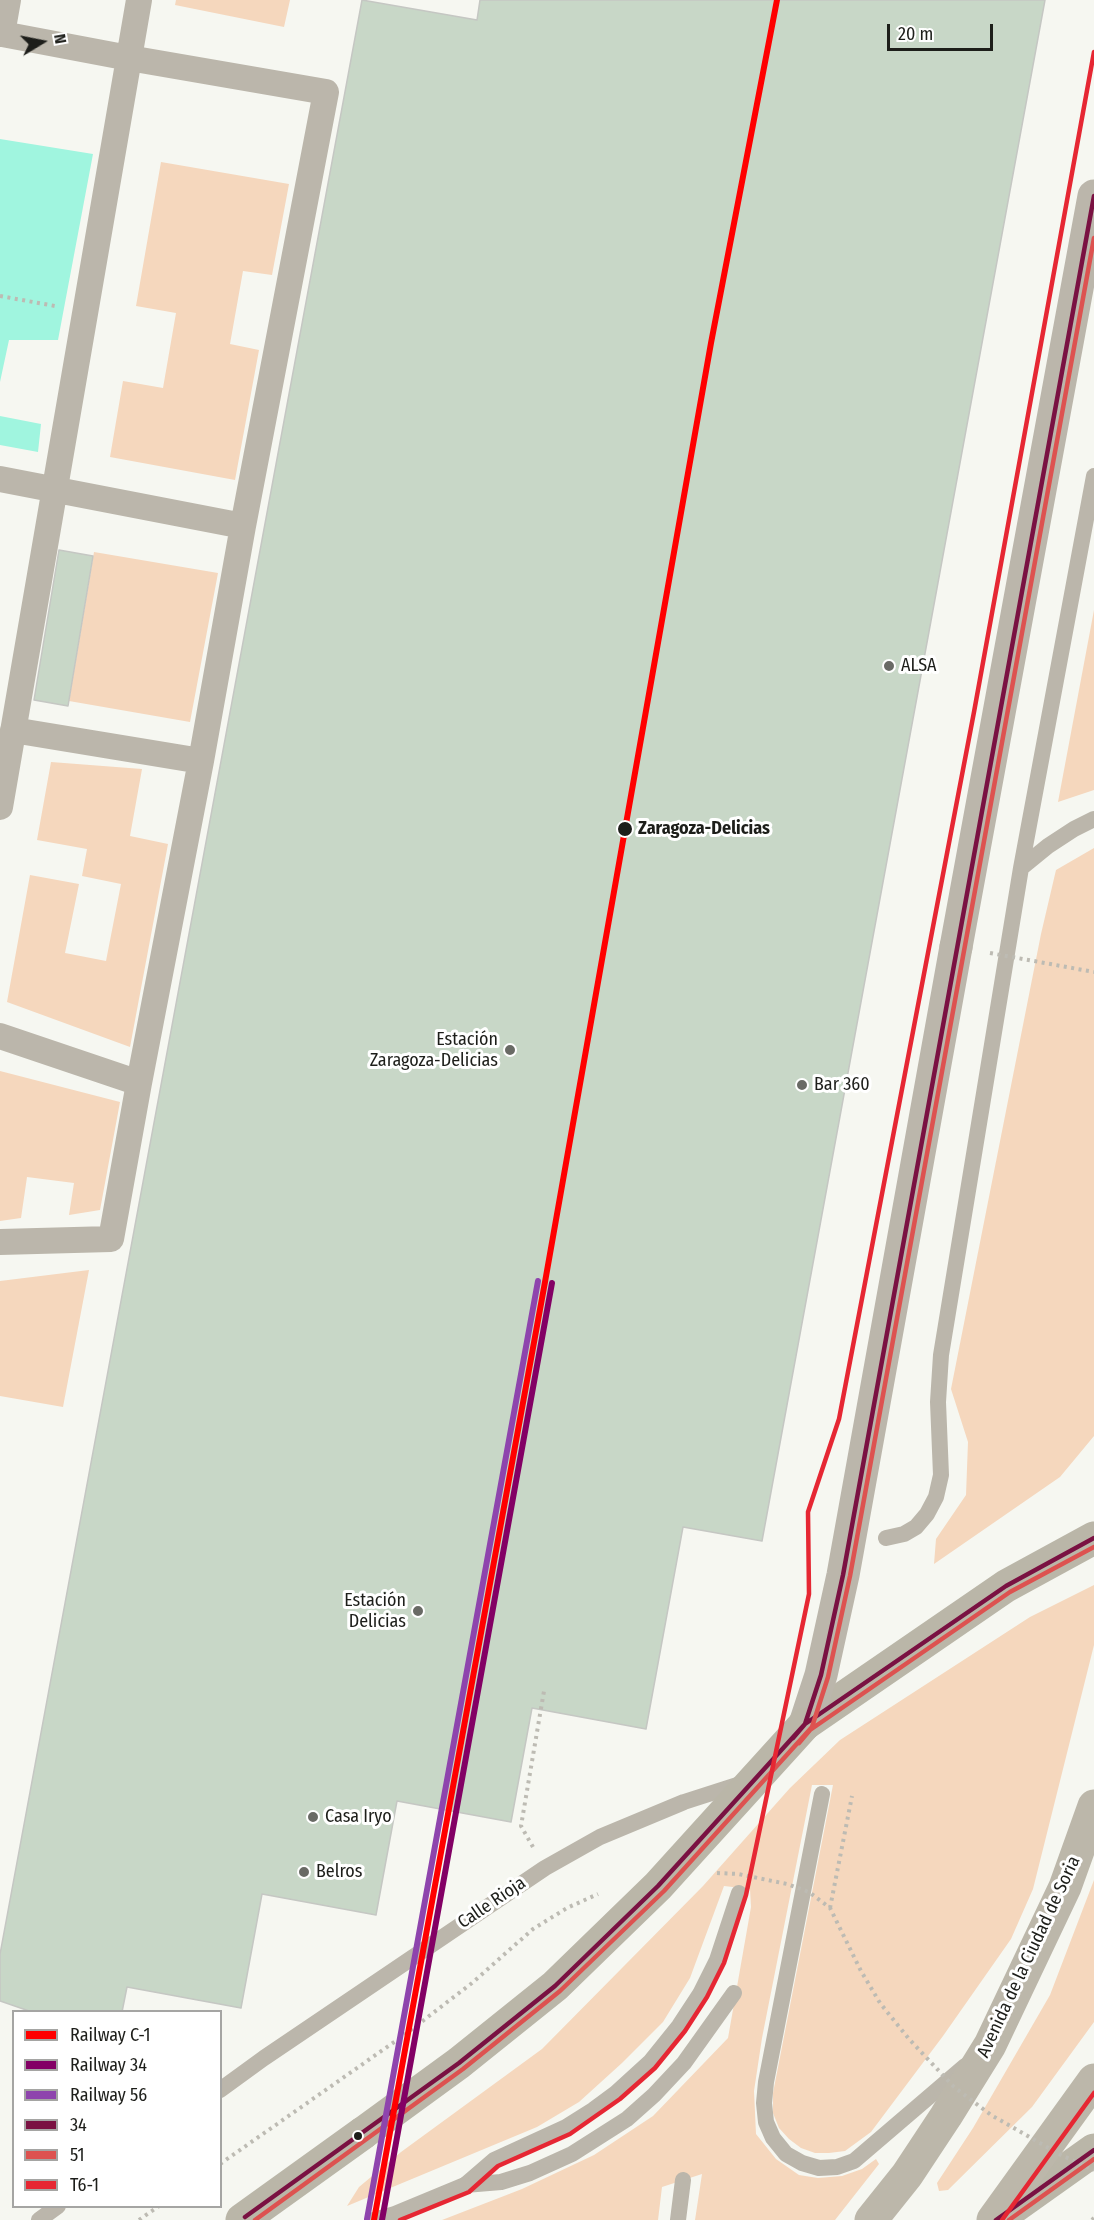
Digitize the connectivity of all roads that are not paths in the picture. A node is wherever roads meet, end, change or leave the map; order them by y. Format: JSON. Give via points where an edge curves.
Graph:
{"nodes":[{"id":1,"x":8,"y":0,"type":"edge"},
{"id":2,"x":139,"y":0,"type":"edge"},
{"id":3,"x":1,"y":33,"type":"edge"},
{"id":4,"x":129,"y":58,"type":"junction"},
{"id":5,"x":1094,"y":196,"type":"edge"},
{"id":6,"x":1094,"y":476,"type":"edge"},
{"id":7,"x":0,"y":479,"type":"edge"},
{"id":8,"x":54,"y":490,"type":"junction"},
{"id":9,"x":243,"y":526,"type":"junction"},
{"id":10,"x":13,"y":730,"type":"junction"},
{"id":11,"x":201,"y":762,"type":"junction"},
{"id":12,"x":0,"y":807,"type":"edge"},
{"id":13,"x":1094,"y":819,"type":"edge"},
{"id":14,"x":1021,"y":868,"type":"junction"},
{"id":15,"x":0,"y":1036,"type":"edge"},
{"id":16,"x":139,"y":1083,"type":"junction"},
{"id":17,"x":0,"y":1242,"type":"edge"},
{"id":18,"x":886,"y":1538,"type":"dead end"},
{"id":19,"x":1094,"y":1538,"type":"edge"},
{"id":20,"x":806,"y":1724,"type":"junction"},
{"id":21,"x":756,"y":1779,"type":"junction"},
{"id":22,"x":822,"y":1794,"type":"dead end"},
{"id":23,"x":1094,"y":1806,"type":"edge"},
{"id":24,"x":739,"y":1893,"type":"dead end"},
{"id":25,"x":734,"y":1993,"type":"dead end"},
{"id":26,"x":990,"y":2045,"type":"junction"},
{"id":27,"x":1094,"y":2080,"type":"edge"},
{"id":28,"x":222,"y":2089,"type":"edge"},
{"id":29,"x":1094,"y":2150,"type":"edge"},
{"id":30,"x":683,"y":2180,"type":"dead end"},
{"id":31,"x":465,"y":2185,"type":"junction"},
{"id":32,"x":55,"y":2208,"type":"edge"},
{"id":33,"x":247,"y":2219,"type":"edge"},
{"id":34,"x":39,"y":2220,"type":"edge"},
{"id":35,"x":374,"y":2220,"type":"edge"},
{"id":36,"x":678,"y":2220,"type":"edge"},
{"id":37,"x":871,"y":2220,"type":"edge"},
{"id":38,"x":994,"y":2220,"type":"edge"}],
"edges":[{"from":1,"to":3,"type":"street"},
{"from":2,"to":4,"type":"street"},
{"from":3,"to":4,"type":"street"},
{"from":4,"to":8,"type":"street"},
{"from":4,"to":9,"type":"street","via":[[326,92]]},
{"from":5,"to":20,"type":"street","bridge":true,"via":[[843,1575]]},
{"from":6,"to":14,"type":"lane"},
{"from":7,"to":8,"type":"street"},
{"from":8,"to":9,"type":"street"},
{"from":8,"to":10,"type":"street"},
{"from":9,"to":11,"type":"street"},
{"from":10,"to":11,"type":"street"},
{"from":10,"to":12,"type":"street"},
{"from":11,"to":16,"type":"street"},
{"from":13,"to":14,"type":"lane","via":[[1048,846]]},
{"from":14,"to":18,"type":"lane","via":[[941,1355],[941,1475],[927,1514],[910,1530]]},
{"from":15,"to":16,"type":"street"},
{"from":16,"to":17,"type":"street","via":[[111,1239]]},
{"from":19,"to":20,"type":"main road","via":[[1006,1586]]},
{"from":20,"to":21,"type":"main road","bridge":true},
{"from":21,"to":28,"type":"lane","name":"Calle Rioja","bridge":true,"via":[[610,1832],[545,1868]]},
{"from":21,"to":33,"type":"main road","bridge":true,"via":[[658,1886],[555,1986],[459,2063]]},
{"from":22,"to":26,"type":"lane","via":[[766,2082],[766,2122],[774,2138],[786,2154],[819,2168],[854,2161]]},
{"from":23,"to":26,"type":"main road","name":"Avenida de la Ciudad de Soria","via":[[1065,1887]]},
{"from":24,"to":31,"type":"lane","via":[[717,1960],[700,1994],[650,2062],[593,2110],[566,2127],[494,2160]]},
{"from":25,"to":31,"type":"lane","via":[[684,2063],[627,2119],[580,2150],[530,2173],[501,2182]]},
{"from":26,"to":37,"type":"main road","name":"Avenida de la Ciudad de Soria","via":[[907,2175]]},
{"from":27,"to":38,"type":"main road"},
{"from":29,"to":38,"type":"main road"},
{"from":30,"to":36,"type":"lane"},
{"from":31,"to":35,"type":"lane","bridge":true},
{"from":32,"to":34,"type":"lane"}]}
